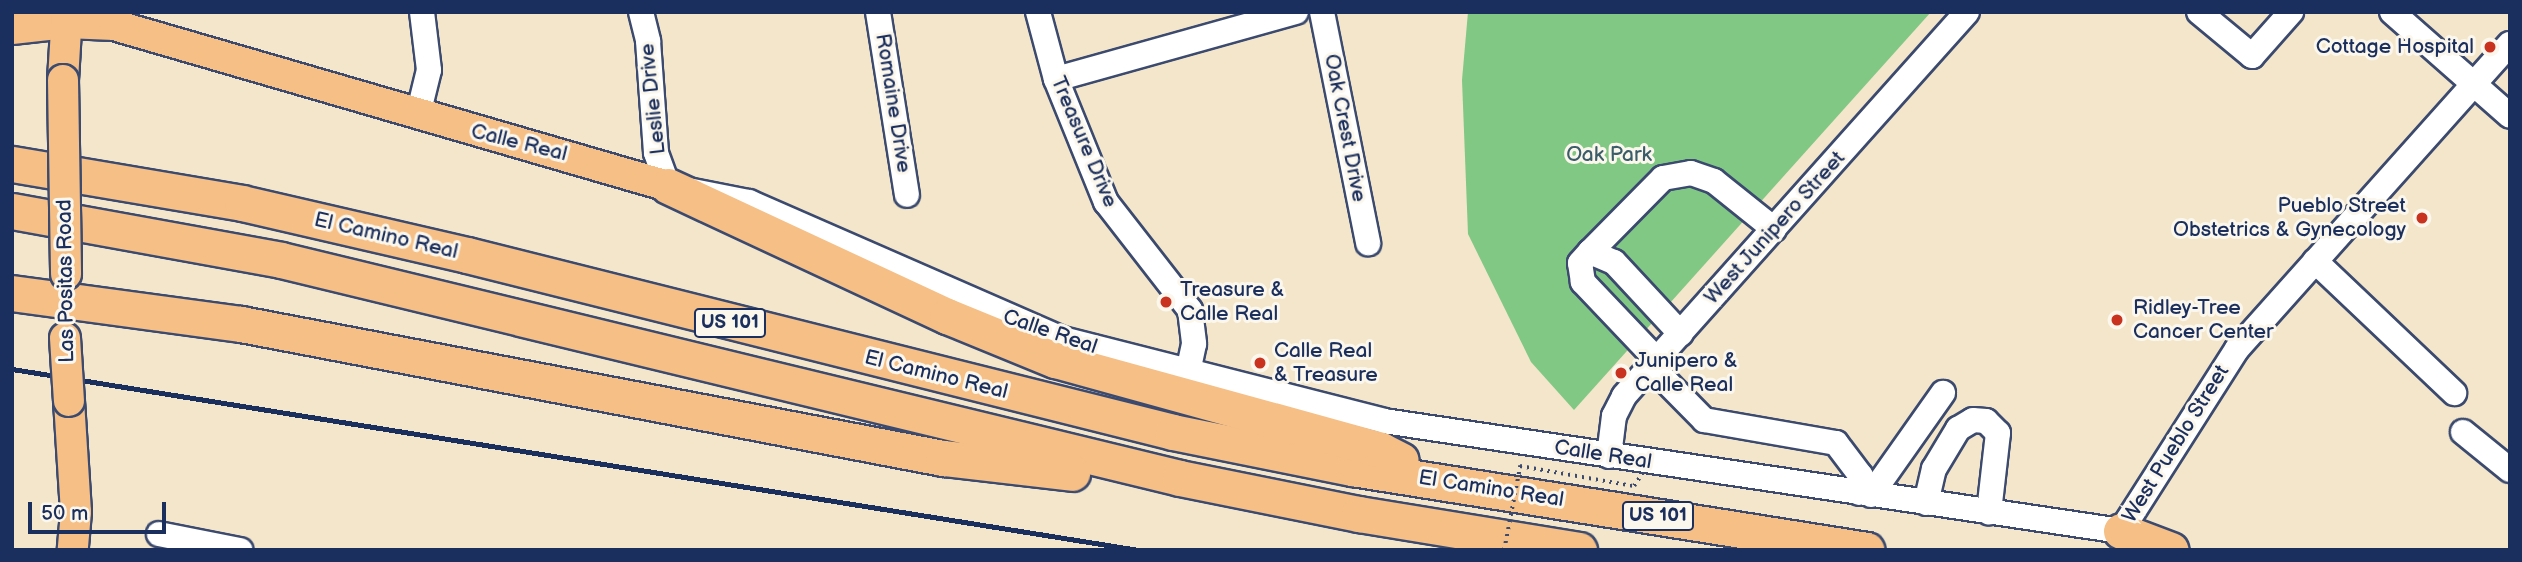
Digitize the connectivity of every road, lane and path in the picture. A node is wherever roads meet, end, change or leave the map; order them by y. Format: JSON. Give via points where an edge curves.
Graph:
{"nodes":[{"id":1,"x":422,"y":12,"type":"edge"},
{"id":2,"x":641,"y":12,"type":"edge"},
{"id":3,"x":878,"y":12,"type":"edge"},
{"id":4,"x":1038,"y":12,"type":"edge"},
{"id":5,"x":1296,"y":12,"type":"edge"},
{"id":6,"x":1322,"y":12,"type":"edge"},
{"id":7,"x":1967,"y":12,"type":"edge"},
{"id":8,"x":2199,"y":12,"type":"edge"},
{"id":9,"x":2291,"y":12,"type":"edge"},
{"id":10,"x":2392,"y":12,"type":"edge"},
{"id":11,"x":67,"y":18,"type":"edge"},
{"id":12,"x":12,"y":29,"type":"edge"},
{"id":13,"x":2510,"y":44,"type":"edge"},
{"id":14,"x":1056,"y":79,"type":"junction"},
{"id":15,"x":2474,"y":84,"type":"junction"},
{"id":16,"x":418,"y":115,"type":"junction"},
{"id":17,"x":2510,"y":116,"type":"edge"},
{"id":18,"x":12,"y":164,"type":"edge"},
{"id":19,"x":667,"y":186,"type":"junction"},
{"id":20,"x":907,"y":195,"type":"dead end"},
{"id":21,"x":12,"y":211,"type":"edge"},
{"id":22,"x":1774,"y":229,"type":"junction"},
{"id":23,"x":1368,"y":243,"type":"dead end"},
{"id":24,"x":1590,"y":252,"type":"junction"},
{"id":25,"x":2315,"y":261,"type":"junction"},
{"id":26,"x":67,"y":288,"type":"junction"},
{"id":27,"x":12,"y":293,"type":"edge"},
{"id":28,"x":1681,"y":334,"type":"junction"},
{"id":29,"x":1654,"y":363,"type":"junction"},
{"id":30,"x":1188,"y":372,"type":"junction"},
{"id":31,"x":1943,"y":393,"type":"dead end"},
{"id":32,"x":2454,"y":393,"type":"dead end"},
{"id":33,"x":2463,"y":432,"type":"dead end"},
{"id":34,"x":1609,"y":456,"type":"junction"},
{"id":35,"x":2507,"y":463,"type":"edge"},
{"id":36,"x":1643,"y":472,"type":"dead end"},
{"id":37,"x":1448,"y":483,"type":"junction"},
{"id":38,"x":1865,"y":494,"type":"junction"},
{"id":39,"x":1926,"y":503,"type":"junction"},
{"id":40,"x":1989,"y":512,"type":"junction"},
{"id":41,"x":1359,"y":514,"type":"junction"},
{"id":42,"x":2121,"y":531,"type":"junction"},
{"id":43,"x":159,"y":534,"type":"dead end"},
{"id":44,"x":73,"y":550,"type":"edge"},
{"id":45,"x":240,"y":550,"type":"edge"},
{"id":46,"x":1504,"y":550,"type":"edge"},
{"id":47,"x":1579,"y":550,"type":"edge"},
{"id":48,"x":1867,"y":550,"type":"edge"},
{"id":49,"x":2171,"y":550,"type":"edge"}],
"edges":[{"from":1,"to":16,"type":"street","via":[[429,70]]},
{"from":2,"to":19,"type":"street","name":"Leslie Drive","via":[[648,41],[656,153]]},
{"from":3,"to":20,"type":"street","name":"Romaine Drive"},
{"from":4,"to":14,"type":"street","name":"Treasure Drive"},
{"from":5,"to":14,"type":"street"},
{"from":6,"to":23,"type":"street","name":"Oak Crest Drive"},
{"from":7,"to":22,"type":"street","name":"West Junipero Street"},
{"from":8,"to":9,"type":"street","via":[[2252,56]]},
{"from":10,"to":15,"type":"street"},
{"from":11,"to":12,"type":"main road","name":"Calle Real"},
{"from":11,"to":16,"type":"main road","name":"Calle Real","via":[[114,25]]},
{"from":11,"to":26,"type":"main road","name":"Las Positas Road","bridge":true,"via":[[63,80]]},
{"from":13,"to":15,"type":"street","name":"West Pueblo Street"},
{"from":14,"to":30,"type":"street","name":"Treasure Drive","via":[[1106,202],[1190,310],[1194,344]]},
{"from":15,"to":17,"type":"street"},
{"from":15,"to":25,"type":"street","name":"West Pueblo Street"},
{"from":16,"to":19,"type":"main road","name":"Calle Real"},
{"from":18,"to":37,"type":"highway","name":"El Camino Real","number":"US 101","via":[[242,204],[481,258],[1063,408],[1277,454]]},
{"from":19,"to":30,"type":"street","name":"Calle Real","via":[[749,202],[1008,319],[1063,339]]},
{"from":19,"to":37,"type":"highway","via":[[1033,352],[1381,450]]},
{"from":21,"to":41,"type":"highway","name":"El Camino Real","number":"US 101","via":[[281,260],[1070,454]]},
{"from":22,"to":24,"type":"street","via":[[1714,181],[1691,173],[1663,178]]},
{"from":22,"to":28,"type":"street","name":"West Junipero Street"},
{"from":24,"to":28,"type":"street","via":[[1614,262]]},
{"from":24,"to":29,"type":"street","via":[[1580,263],[1583,282]]},
{"from":25,"to":32,"type":"street"},
{"from":25,"to":42,"type":"street","name":"West Pueblo Street","via":[[2220,374]]},
{"from":26,"to":27,"type":"highway"},
{"from":26,"to":41,"type":"highway","via":[[943,458]]},
{"from":26,"to":44,"type":"main road","name":"Las Positas Road","bridge":true,"via":[[65,338],[76,512]]},
{"from":28,"to":29,"type":"street","name":"West Junipero Street"},
{"from":29,"to":34,"type":"street","name":"West Junipero Street","via":[[1616,407]]},
{"from":29,"to":38,"type":"street","via":[[1704,420],[1836,443],[1861,477]]},
{"from":30,"to":34,"type":"street","name":"Calle Real","via":[[1384,421]]},
{"from":31,"to":38,"type":"street"},
{"from":33,"to":35,"type":"street"},
{"from":34,"to":38,"type":"street","name":"Calle Real"},
{"from":36,"to":46,"type":"path","bridge":true,"via":[[1634,486],[1520,466]]},
{"from":37,"to":48,"type":"highway","name":"El Camino Real","number":"US 101"},
{"from":38,"to":39,"type":"street","name":"Calle Real"},
{"from":39,"to":40,"type":"street","name":"Calle Real"},
{"from":39,"to":40,"type":"street","via":[[1934,469],[1958,429],[1973,420],[1986,421],[1998,432]]},
{"from":40,"to":42,"type":"street","name":"Calle Real"},
{"from":41,"to":47,"type":"highway","name":"El Camino Real","number":"US 101"},
{"from":42,"to":49,"type":"highway"},
{"from":43,"to":45,"type":"street"}]}
